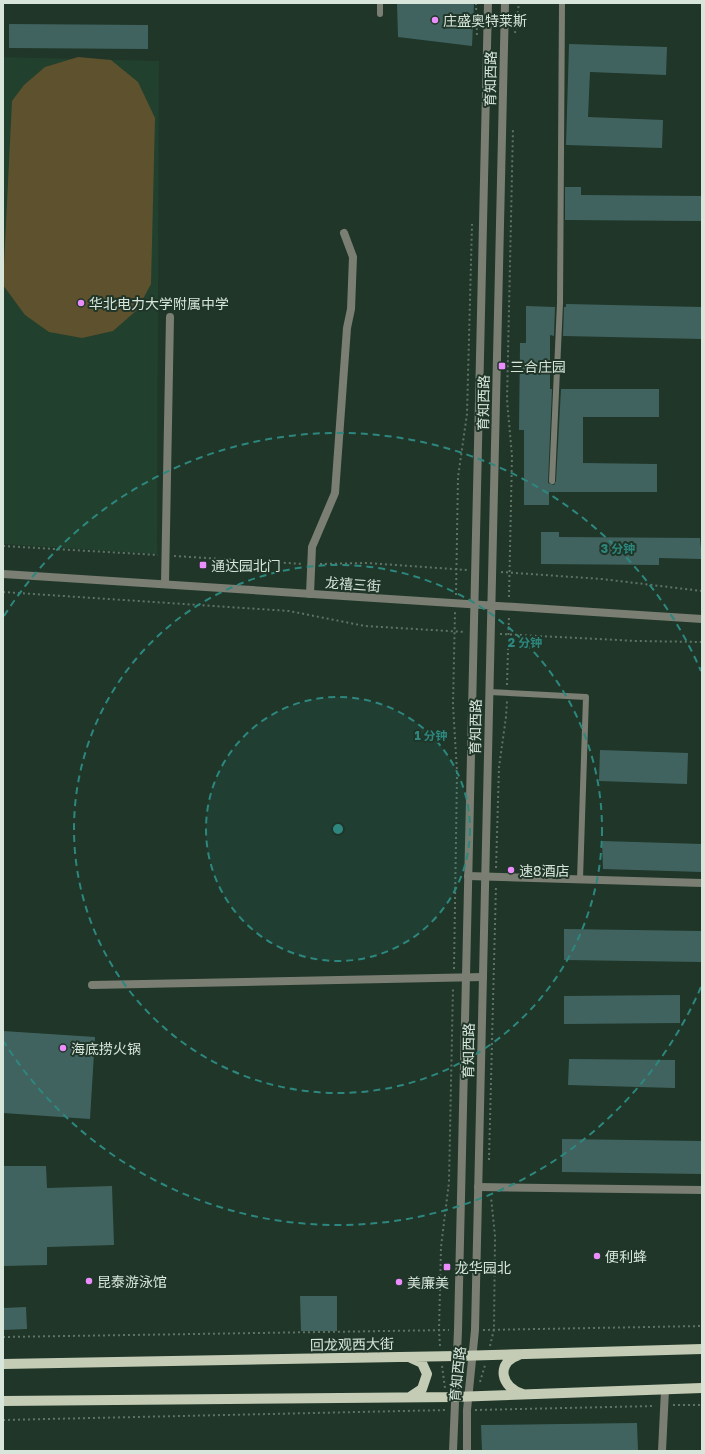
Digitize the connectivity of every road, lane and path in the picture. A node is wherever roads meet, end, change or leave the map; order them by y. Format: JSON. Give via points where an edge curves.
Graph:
{"nodes":[{"id":1,"x":380,"y":3,"type":"edge"},
{"id":2,"x":476,"y":3,"type":"edge"},
{"id":3,"x":488,"y":3,"type":"edge"},
{"id":4,"x":505,"y":3,"type":"edge"},
{"id":5,"x":519,"y":3,"type":"edge"},
{"id":6,"x":562,"y":3,"type":"edge"},
{"id":7,"x":380,"y":14,"type":"dead end"},
{"id":8,"x":515,"y":41,"type":"dead end"},
{"id":9,"x":477,"y":43,"type":"dead end"},
{"id":10,"x":513,"y":128,"type":"dead end"},
{"id":11,"x":473,"y":218,"type":"dead end"},
{"id":12,"x":344,"y":233,"type":"dead end"},
{"id":13,"x":170,"y":317,"type":"dead end"},
{"id":14,"x":552,"y":481,"type":"dead end"},
{"id":15,"x":3,"y":546,"type":"edge"},
{"id":16,"x":165,"y":556,"type":"junction"},
{"id":17,"x":457,"y":559,"type":"dead end"},
{"id":18,"x":311,"y":564,"type":"junction"},
{"id":19,"x":510,"y":564,"type":"dead end"},
{"id":20,"x":447,"y":568,"type":"dead end"},
{"id":21,"x":522,"y":573,"type":"dead end"},
{"id":22,"x":3,"y":574,"type":"edge"},
{"id":23,"x":165,"y":584,"type":"junction"},
{"id":24,"x":702,"y":591,"type":"edge"},
{"id":25,"x":3,"y":592,"type":"edge"},
{"id":26,"x":310,"y":594,"type":"junction"},
{"id":27,"x":474,"y":604,"type":"junction"},
{"id":28,"x":491,"y":605,"type":"junction"},
{"id":29,"x":702,"y":619,"type":"edge"},
{"id":30,"x":445,"y":631,"type":"dead end"},
{"id":31,"x":516,"y":635,"type":"dead end"},
{"id":32,"x":702,"y":642,"type":"edge"},
{"id":33,"x":508,"y":645,"type":"dead end"},
{"id":34,"x":489,"y":692,"type":"junction"},
{"id":35,"x":507,"y":693,"type":"junction"},
{"id":36,"x":468,"y":876,"type":"junction"},
{"id":37,"x":485,"y":877,"type":"junction"},
{"id":38,"x":496,"y":877,"type":"junction"},
{"id":39,"x":580,"y":879,"type":"junction"},
{"id":40,"x":702,"y":883,"type":"edge"},
{"id":41,"x":466,"y":977,"type":"junction"},
{"id":42,"x":483,"y":977,"type":"junction"},
{"id":43,"x":92,"y":985,"type":"dead end"},
{"id":44,"x":489,"y":1164,"type":"dead end"},
{"id":45,"x":478,"y":1187,"type":"junction"},
{"id":46,"x":490,"y":1187,"type":"junction"},
{"id":47,"x":702,"y":1190,"type":"edge"},
{"id":48,"x":494,"y":1317,"type":"dead end"},
{"id":49,"x":702,"y":1326,"type":"edge"},
{"id":50,"x":504,"y":1329,"type":"dead end"},
{"id":51,"x":437,"y":1330,"type":"dead end"},
{"id":52,"x":3,"y":1337,"type":"edge"},
{"id":53,"x":702,"y":1349,"type":"edge"},
{"id":54,"x":527,"y":1354,"type":"junction"},
{"id":55,"x":457,"y":1356,"type":"junction"},
{"id":56,"x":472,"y":1356,"type":"junction"},
{"id":57,"x":401,"y":1357,"type":"junction"},
{"id":58,"x":3,"y":1364,"type":"edge"},
{"id":59,"x":702,"y":1388,"type":"edge"},
{"id":60,"x":665,"y":1390,"type":"junction"},
{"id":61,"x":528,"y":1395,"type":"junction"},
{"id":62,"x":454,"y":1397,"type":"junction"},
{"id":63,"x":468,"y":1397,"type":"junction"},
{"id":64,"x":400,"y":1398,"type":"junction"},
{"id":65,"x":3,"y":1401,"type":"edge"},
{"id":66,"x":702,"y":1405,"type":"edge"},
{"id":67,"x":664,"y":1406,"type":"junction"},
{"id":68,"x":502,"y":1409,"type":"dead end"},
{"id":69,"x":435,"y":1411,"type":"dead end"},
{"id":70,"x":3,"y":1420,"type":"edge"},
{"id":71,"x":453,"y":1451,"type":"edge"},
{"id":72,"x":466,"y":1451,"type":"edge"},
{"id":73,"x":662,"y":1451,"type":"edge"}],
"edges":[{"from":1,"to":7,"type":"lane"},
{"from":2,"to":9,"type":"path"},
{"from":3,"to":27,"type":"street","name":"育知西路"},
{"from":4,"to":28,"type":"street","name":"育知西路"},
{"from":5,"to":8,"type":"path"},
{"from":6,"to":14,"type":"lane","via":[[560,303]]},
{"from":10,"to":19,"type":"path","via":[[507,400],[512,456]]},
{"from":11,"to":17,"type":"path","via":[[467,414],[458,477]]},
{"from":12,"to":18,"type":"street","via":[[353,257],[335,493],[312,547]]},
{"from":13,"to":16,"type":"street"},
{"from":15,"to":16,"type":"path"},
{"from":16,"to":18,"type":"path"},
{"from":16,"to":23,"type":"street"},
{"from":18,"to":20,"type":"path","via":[[351,562]]},
{"from":18,"to":26,"type":"street"},
{"from":21,"to":24,"type":"path"},
{"from":22,"to":23,"type":"street","name":"龙禧三街"},
{"from":23,"to":26,"type":"street","name":"龙禧三街"},
{"from":25,"to":30,"type":"path","via":[[288,611],[365,626]]},
{"from":26,"to":27,"type":"street","name":"龙禧三街"},
{"from":27,"to":28,"type":"street","name":"龙禧三街"},
{"from":27,"to":36,"type":"street","name":"育知西路"},
{"from":28,"to":29,"type":"street","name":"龙禧三街"},
{"from":28,"to":34,"type":"street","name":"育知西路"},
{"from":31,"to":32,"type":"path"},
{"from":33,"to":35,"type":"path"},
{"from":34,"to":35,"type":"lane"},
{"from":34,"to":37,"type":"street","name":"育知西路"},
{"from":35,"to":38,"type":"path","via":[[499,767]]},
{"from":35,"to":39,"type":"lane","via":[[586,697]]},
{"from":36,"to":37,"type":"street"},
{"from":36,"to":41,"type":"street","name":"育知西路"},
{"from":37,"to":38,"type":"street"},
{"from":37,"to":42,"type":"street","name":"育知西路"},
{"from":38,"to":39,"type":"street"},
{"from":38,"to":44,"type":"path"},
{"from":39,"to":40,"type":"street"},
{"from":41,"to":42,"type":"street"},
{"from":41,"to":43,"type":"street"},
{"from":41,"to":55,"type":"street","name":"育知西路"},
{"from":42,"to":45,"type":"street","name":"育知西路"},
{"from":45,"to":46,"type":"street"},
{"from":45,"to":56,"type":"street","name":"育知西路","via":[[475,1330]]},
{"from":46,"to":47,"type":"street"},
{"from":46,"to":48,"type":"path","via":[[495,1236]]},
{"from":49,"to":50,"type":"path"},
{"from":51,"to":52,"type":"path"},
{"from":53,"to":54,"type":"main road","name":"回龙观西大街"},
{"from":54,"to":56,"type":"main road","name":"回龙观西大街"},
{"from":54,"to":61,"type":"main road","via":[[510,1360],[503,1375],[512,1389]]},
{"from":55,"to":56,"type":"main road","name":"回龙观西大街"},
{"from":55,"to":57,"type":"main road","name":"回龙观西大街"},
{"from":55,"to":62,"type":"street","name":"育知西路"},
{"from":56,"to":63,"type":"street","name":"育知西路"},
{"from":57,"to":58,"type":"main road","name":"回龙观西大街"},
{"from":57,"to":64,"type":"main road","via":[[419,1361],[425,1366],[427,1374],[425,1386],[419,1392]]},
{"from":59,"to":60,"type":"main road"},
{"from":60,"to":61,"type":"main road"},
{"from":60,"to":67,"type":"street"},
{"from":61,"to":63,"type":"main road"},
{"from":62,"to":63,"type":"main road"},
{"from":62,"to":64,"type":"main road"},
{"from":62,"to":71,"type":"street","name":"育知西路"},
{"from":63,"to":72,"type":"street","name":"育知西路"},
{"from":64,"to":65,"type":"main road"},
{"from":66,"to":67,"type":"path"},
{"from":67,"to":68,"type":"path"},
{"from":67,"to":73,"type":"street"},
{"from":69,"to":70,"type":"path"}]}
